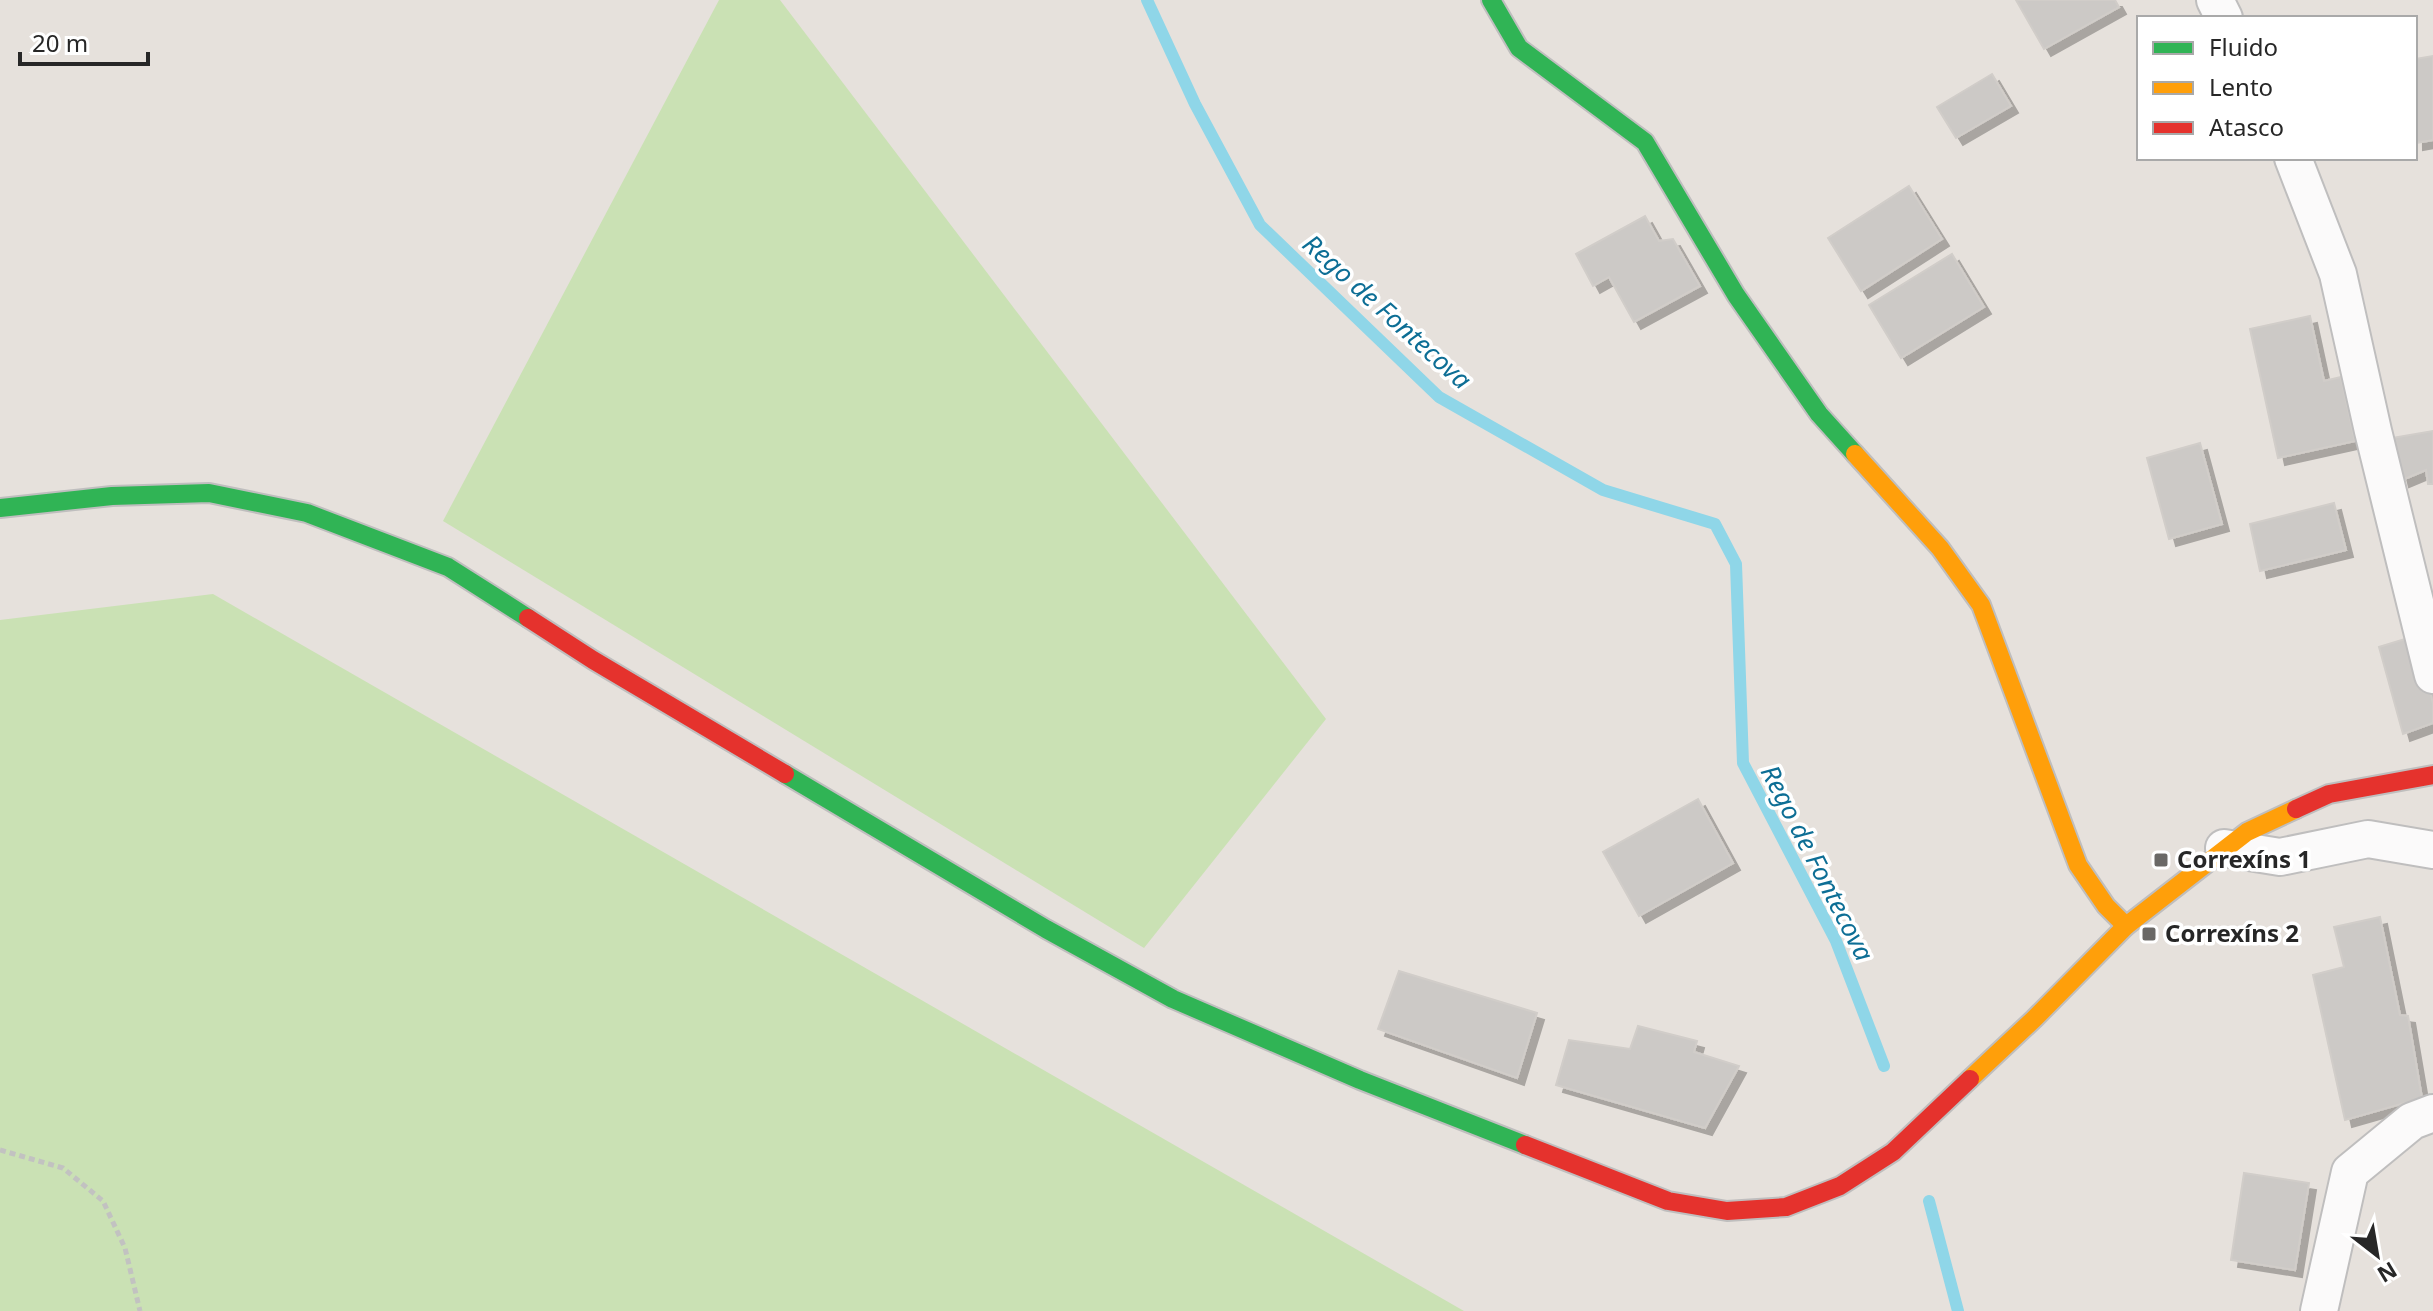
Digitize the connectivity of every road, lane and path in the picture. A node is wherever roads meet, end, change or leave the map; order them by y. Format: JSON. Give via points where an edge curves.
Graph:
{"nodes":[{"id":1,"x":1491,"y":0,"type":"edge"},
{"id":2,"x":2294,"y":160,"type":"edge"},
{"id":3,"x":0,"y":508,"type":"edge"},
{"id":4,"x":2433,"y":675,"type":"edge"},
{"id":5,"x":2433,"y":775,"type":"edge"},
{"id":6,"x":2224,"y":848,"type":"junction"},
{"id":7,"x":2433,"y":850,"type":"edge"},
{"id":8,"x":2126,"y":926,"type":"junction"},
{"id":9,"x":2433,"y":1113,"type":"edge"},
{"id":10,"x":0,"y":1150,"type":"edge"},
{"id":11,"x":140,"y":1311,"type":"edge"},
{"id":12,"x":2319,"y":1311,"type":"edge"}],
"edges":[{"from":1,"to":8,"type":"street","via":[[1519,48],[1645,142],[1736,295],[1819,414],[1940,548],[1981,605],[2078,865]]},
{"from":2,"to":4,"type":"street","via":[[2338,274]]},
{"from":3,"to":8,"type":"street","via":[[209,493],[307,513],[448,567],[607,668],[1173,999],[1360,1080],[1668,1201],[1727,1211],[1786,1207],[1840,1186],[1893,1152]]},
{"from":5,"to":6,"type":"street","via":[[2329,794]]},
{"from":6,"to":7,"type":"street","via":[[2280,857],[2368,839]]},
{"from":6,"to":8,"type":"street"},
{"from":9,"to":12,"type":"street","via":[[2412,1121],[2350,1172]]},
{"from":10,"to":11,"type":"path","via":[[63,1168],[103,1201],[125,1248]]}]}
